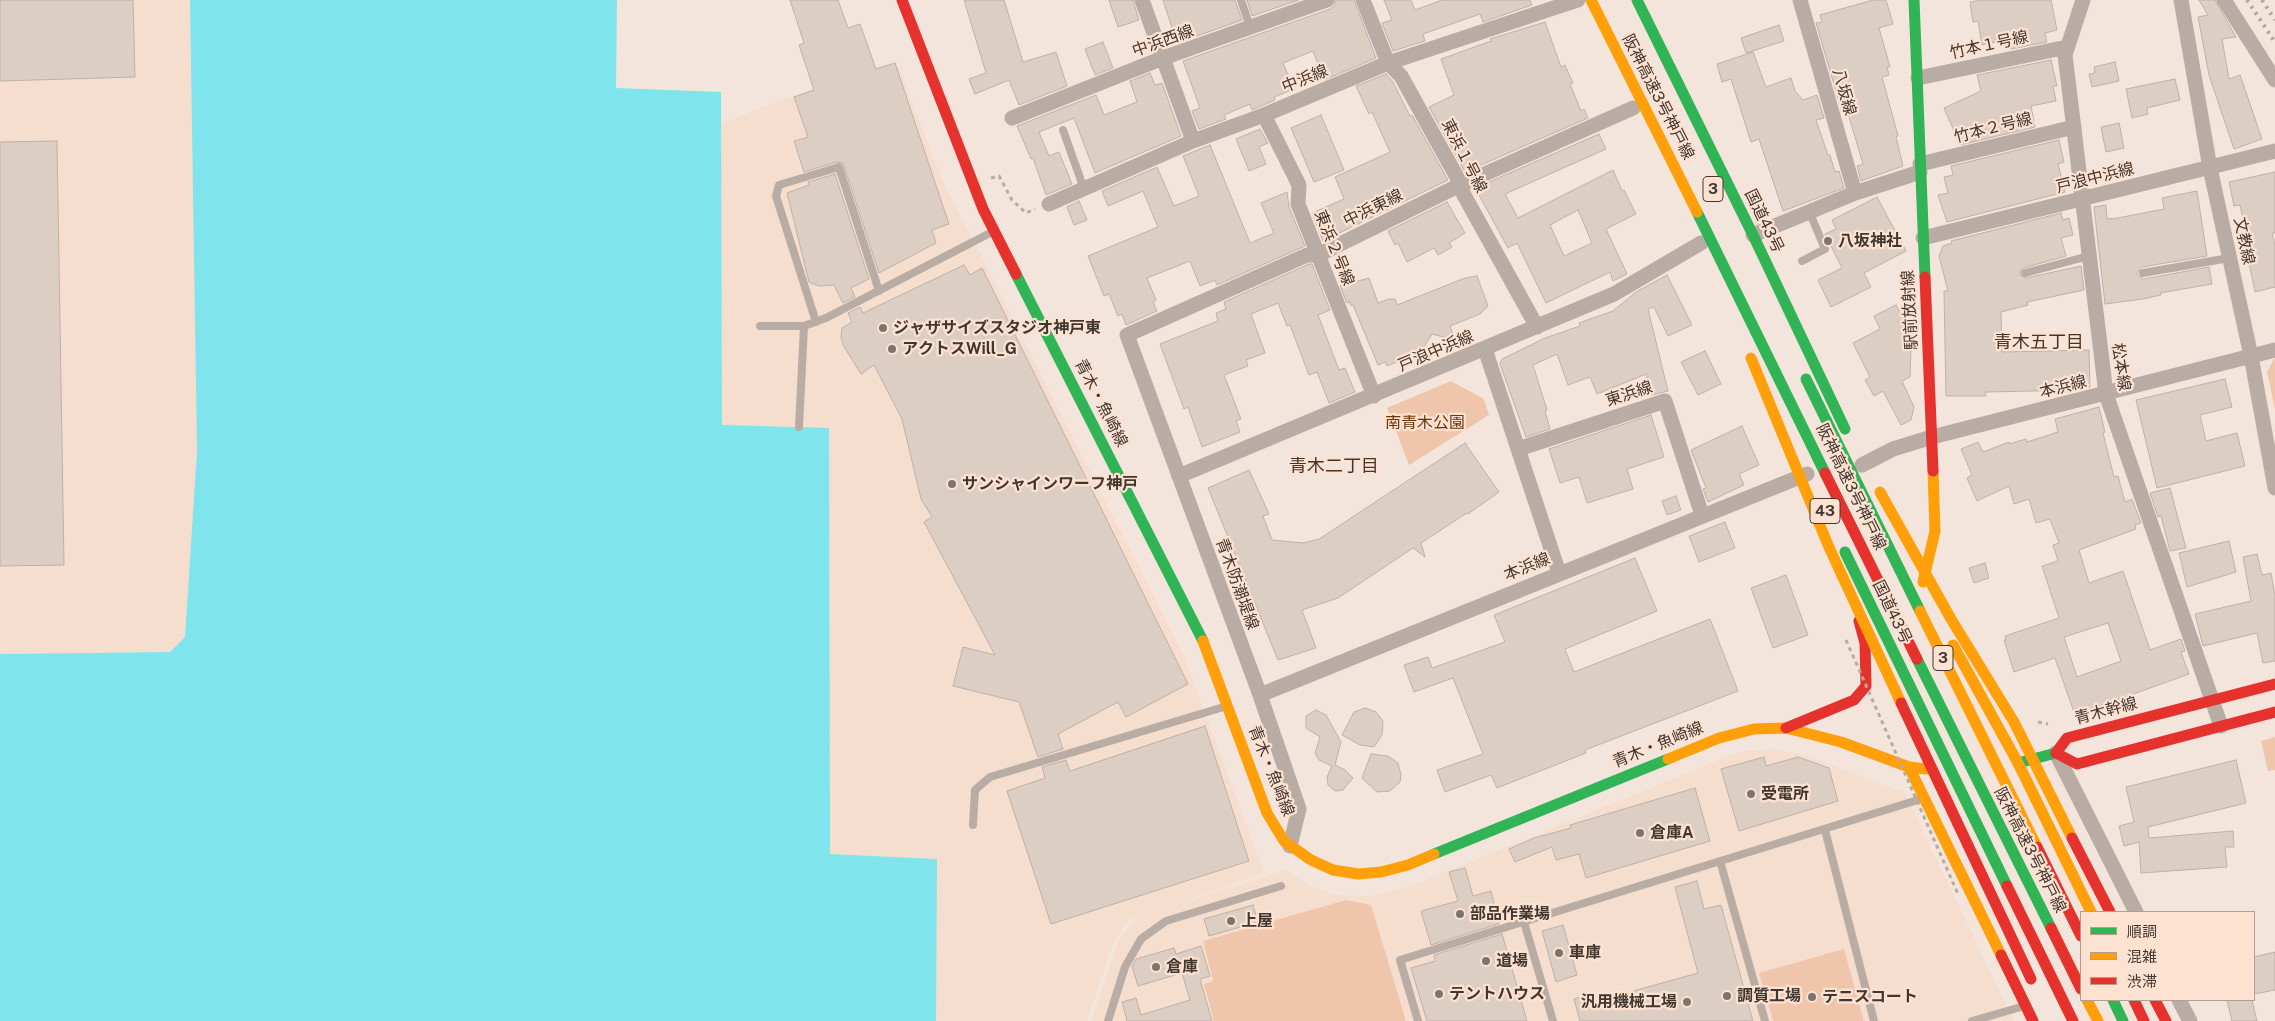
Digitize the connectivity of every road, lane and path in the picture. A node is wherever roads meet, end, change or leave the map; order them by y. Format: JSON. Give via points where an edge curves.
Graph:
{"nodes":[{"id":1,"x":902,"y":0,"type":"edge"},
{"id":2,"x":1142,"y":0,"type":"edge"},
{"id":3,"x":1241,"y":0,"type":"edge"},
{"id":4,"x":1327,"y":0,"type":"edge"},
{"id":5,"x":1363,"y":0,"type":"edge"},
{"id":6,"x":1578,"y":0,"type":"edge"},
{"id":7,"x":1591,"y":0,"type":"edge"},
{"id":8,"x":1637,"y":0,"type":"edge"},
{"id":9,"x":1800,"y":0,"type":"edge"},
{"id":10,"x":1914,"y":0,"type":"edge"},
{"id":11,"x":2083,"y":0,"type":"edge"},
{"id":12,"x":2181,"y":0,"type":"edge"},
{"id":13,"x":2224,"y":0,"type":"edge"},
{"id":14,"x":1250,"y":28,"type":"junction"},
{"id":15,"x":2067,"y":47,"type":"junction"},
{"id":16,"x":1163,"y":58,"type":"junction"},
{"id":17,"x":1388,"y":64,"type":"junction"},
{"id":18,"x":1918,"y":78,"type":"junction"},
{"id":19,"x":2275,"y":80,"type":"edge"},
{"id":20,"x":1633,"y":108,"type":"junction"},
{"id":21,"x":1264,"y":114,"type":"junction"},
{"id":22,"x":1012,"y":118,"type":"dead end"},
{"id":23,"x":2074,"y":127,"type":"junction"},
{"id":24,"x":1063,"y":130,"type":"dead end"},
{"id":25,"x":1193,"y":141,"type":"junction"},
{"id":26,"x":2275,"y":151,"type":"edge"},
{"id":27,"x":1920,"y":168,"type":"junction"},
{"id":28,"x":2210,"y":168,"type":"junction"},
{"id":29,"x":990,"y":179,"type":"dead end"},
{"id":30,"x":1460,"y":186,"type":"junction"},
{"id":31,"x":1084,"y":189,"type":"junction"},
{"id":32,"x":1855,"y":193,"type":"junction"},
{"id":33,"x":2082,"y":200,"type":"junction"},
{"id":34,"x":1049,"y":204,"type":"dead end"},
{"id":35,"x":1809,"y":211,"type":"junction"},
{"id":36,"x":1026,"y":213,"type":"dead end"},
{"id":37,"x":1704,"y":226,"type":"junction"},
{"id":38,"x":994,"y":231,"type":"junction"},
{"id":39,"x":1753,"y":235,"type":"junction"},
{"id":40,"x":1923,"y":238,"type":"junction"},
{"id":41,"x":1700,"y":243,"type":"junction"},
{"id":42,"x":1318,"y":255,"type":"junction"},
{"id":43,"x":2089,"y":256,"type":"junction"},
{"id":44,"x":2229,"y":258,"type":"junction"},
{"id":45,"x":1802,"y":261,"type":"dead end"},
{"id":46,"x":2025,"y":273,"type":"dead end"},
{"id":47,"x":2144,"y":273,"type":"dead end"},
{"id":48,"x":879,"y":290,"type":"junction"},
{"id":49,"x":816,"y":322,"type":"junction"},
{"id":50,"x":760,"y":326,"type":"dead end"},
{"id":51,"x":804,"y":326,"type":"junction"},
{"id":52,"x":1537,"y":327,"type":"junction"},
{"id":53,"x":1127,"y":335,"type":"joint"},
{"id":54,"x":1485,"y":349,"type":"junction"},
{"id":55,"x":2275,"y":350,"type":"edge"},
{"id":56,"x":2251,"y":356,"type":"junction"},
{"id":57,"x":2106,"y":394,"type":"junction"},
{"id":58,"x":1374,"y":396,"type":"junction"},
{"id":59,"x":799,"y":427,"type":"dead end"},
{"id":60,"x":1932,"y":437,"type":"junction"},
{"id":61,"x":1849,"y":438,"type":"dead end"},
{"id":62,"x":1518,"y":449,"type":"junction"},
{"id":63,"x":1866,"y":472,"type":"junction"},
{"id":64,"x":1808,"y":473,"type":"junction"},
{"id":65,"x":1179,"y":476,"type":"junction"},
{"id":66,"x":2275,"y":488,"type":"edge"},
{"id":67,"x":1702,"y":515,"type":"junction"},
{"id":68,"x":1837,"y":536,"type":"junction"},
{"id":69,"x":1560,"y":572,"type":"junction"},
{"id":70,"x":1922,"y":587,"type":"junction"},
{"id":71,"x":1845,"y":637,"type":"dead end"},
{"id":72,"x":2275,"y":684,"type":"edge"},
{"id":73,"x":1260,"y":695,"type":"junction"},
{"id":74,"x":2213,"y":700,"type":"junction"},
{"id":75,"x":1229,"y":706,"type":"junction"},
{"id":76,"x":2275,"y":712,"type":"edge"},
{"id":77,"x":2221,"y":726,"type":"junction"},
{"id":78,"x":1786,"y":728,"type":"junction"},
{"id":79,"x":2056,"y":754,"type":"junction"},
{"id":80,"x":2018,"y":763,"type":"junction"},
{"id":81,"x":1909,"y":767,"type":"junction"},
{"id":82,"x":1951,"y":771,"type":"junction"},
{"id":83,"x":1923,"y":799,"type":"junction"},
{"id":84,"x":973,"y":826,"type":"dead end"},
{"id":85,"x":1825,"y":830,"type":"junction"},
{"id":86,"x":1290,"y":846,"type":"junction"},
{"id":87,"x":1720,"y":861,"type":"junction"},
{"id":88,"x":1281,"y":886,"type":"dead end"},
{"id":89,"x":1958,"y":894,"type":"dead end"},
{"id":90,"x":2091,"y":911,"type":"edge"},
{"id":91,"x":2109,"y":911,"type":"edge"},
{"id":92,"x":2135,"y":911,"type":"edge"},
{"id":93,"x":1524,"y":922,"type":"junction"},
{"id":94,"x":2080,"y":934,"type":"edge"},
{"id":95,"x":2034,"y":983,"type":"dead end"},
{"id":96,"x":2080,"y":987,"type":"edge"},
{"id":97,"x":2088,"y":1001,"type":"edge"},
{"id":98,"x":2113,"y":1001,"type":"edge"},
{"id":99,"x":2134,"y":1001,"type":"edge"},
{"id":100,"x":2156,"y":1001,"type":"edge"},
{"id":101,"x":2180,"y":1001,"type":"edge"},
{"id":102,"x":2025,"y":1006,"type":"junction"},
{"id":103,"x":1108,"y":1021,"type":"edge"},
{"id":104,"x":1418,"y":1021,"type":"edge"},
{"id":105,"x":1553,"y":1021,"type":"edge"},
{"id":106,"x":1765,"y":1021,"type":"edge"},
{"id":107,"x":1874,"y":1021,"type":"edge"},
{"id":108,"x":1972,"y":1021,"type":"edge"},
{"id":109,"x":2033,"y":1021,"type":"edge"},
{"id":110,"x":2073,"y":1021,"type":"edge"},
{"id":111,"x":2098,"y":1021,"type":"edge"},
{"id":112,"x":2123,"y":1021,"type":"edge"},
{"id":113,"x":2144,"y":1021,"type":"edge"},
{"id":114,"x":2166,"y":1021,"type":"edge"},
{"id":115,"x":2190,"y":1021,"type":"edge"}],
"edges":[{"from":1,"to":38,"type":"main road","name":"青木・魚崎線"},
{"from":2,"to":16,"type":"street"},
{"from":3,"to":14,"type":"lane"},
{"from":4,"to":14,"type":"street","name":"中浜西線"},
{"from":5,"to":17,"type":"street","name":"東浜１号線"},
{"from":6,"to":17,"type":"street","name":"中浜線"},
{"from":6,"to":20,"type":"main road"},
{"from":7,"to":37,"type":"main road","name":"阪神高速3号神戸線","number":"3","bridge":true},
{"from":8,"to":39,"type":"main road","name":"国道43号"},
{"from":9,"to":32,"type":"street","name":"八坂線"},
{"from":10,"to":18,"type":"main road","name":"駅前放射線"},
{"from":11,"to":15,"type":"street","name":"松本線"},
{"from":12,"to":28,"type":"street","name":"文教線"},
{"from":13,"to":19,"type":"street"},
{"from":14,"to":16,"type":"street","name":"中浜西線"},
{"from":15,"to":18,"type":"street","name":"竹本１号線"},
{"from":15,"to":23,"type":"street","name":"松本線","via":[[2065,55]]},
{"from":16,"to":22,"type":"street","name":"中浜西線"},
{"from":16,"to":25,"type":"street"},
{"from":17,"to":21,"type":"street","name":"中浜線"},
{"from":17,"to":30,"type":"street","name":"東浜１号線","via":[[1401,76]]},
{"from":18,"to":27,"type":"main road","name":"駅前放射線"},
{"from":20,"to":30,"type":"street","name":"中浜東線"},
{"from":20,"to":41,"type":"main road"},
{"from":21,"to":25,"type":"street","name":"中浜線"},
{"from":21,"to":42,"type":"street","name":"東浜２号線","via":[[1299,185],[1298,204]]},
{"from":23,"to":27,"type":"street","name":"竹本２号線"},
{"from":23,"to":33,"type":"street","name":"松本線"},
{"from":24,"to":31,"type":"lane"},
{"from":25,"to":31,"type":"street","name":"中浜線"},
{"from":26,"to":28,"type":"street","name":"戸浪中浜線"},
{"from":27,"to":32,"type":"street"},
{"from":27,"to":40,"type":"main road","name":"駅前放射線"},
{"from":28,"to":33,"type":"street","name":"戸浪中浜線"},
{"from":28,"to":44,"type":"street","name":"文教線"},
{"from":29,"to":36,"type":"path","via":[[999,176],[1012,200]]},
{"from":30,"to":42,"type":"street","name":"中浜東線"},
{"from":30,"to":52,"type":"street","name":"東浜１号線"},
{"from":31,"to":34,"type":"street","name":"中浜線"},
{"from":32,"to":35,"type":"street"},
{"from":33,"to":40,"type":"street","name":"戸浪中浜線"},
{"from":33,"to":43,"type":"street","name":"松本線"},
{"from":35,"to":39,"type":"street"},
{"from":35,"to":45,"type":"lane","via":[[1825,249]]},
{"from":37,"to":41,"type":"main road","bridge":true,"via":[[1731,307]]},
{"from":37,"to":96,"type":"main road","name":"阪神高速3号神戸線","number":"3","bridge":true},
{"from":38,"to":48,"type":"lane"},
{"from":38,"to":75,"type":"main road","name":"青木・魚崎線","via":[[1192,616]]},
{"from":39,"to":61,"type":"main road","name":"国道43号"},
{"from":40,"to":60,"type":"main road","name":"駅前放射線"},
{"from":41,"to":52,"type":"street","name":"戸浪中浜線","via":[[1614,294]]},
{"from":42,"to":53,"type":"street","name":"中浜東線","via":[[1307,255]]},
{"from":42,"to":58,"type":"street","name":"東浜２号線"},
{"from":43,"to":46,"type":"lane"},
{"from":43,"to":57,"type":"street","name":"松本線"},
{"from":44,"to":47,"type":"lane"},
{"from":44,"to":56,"type":"street","name":"文教線"},
{"from":48,"to":49,"type":"lane"},
{"from":48,"to":49,"type":"lane","via":[[839,167],[779,185],[776,196]]},
{"from":49,"to":51,"type":"lane"},
{"from":50,"to":51,"type":"lane"},
{"from":51,"to":59,"type":"lane"},
{"from":52,"to":54,"type":"street","name":"戸浪中浜線"},
{"from":53,"to":65,"type":"street","name":"青木防潮堤線"},
{"from":54,"to":58,"type":"street","name":"戸浪中浜線"},
{"from":54,"to":62,"type":"street"},
{"from":55,"to":56,"type":"street","name":"本浜線"},
{"from":56,"to":57,"type":"street","name":"本浜線"},
{"from":56,"to":66,"type":"street","name":"文教線"},
{"from":57,"to":60,"type":"street","name":"本浜線"},
{"from":57,"to":74,"type":"street","name":"松本線"},
{"from":58,"to":65,"type":"street","name":"戸浪中浜線"},
{"from":60,"to":63,"type":"street","name":"本浜線","via":[[1894,449]]},
{"from":60,"to":70,"type":"main road","name":"駅前放射線","via":[[1935,531]]},
{"from":62,"to":67,"type":"street","name":"東浜線","via":[[1666,401]]},
{"from":62,"to":69,"type":"street"},
{"from":63,"to":70,"type":"main road"},
{"from":63,"to":91,"type":"main road","bridge":true,"via":[[2014,722]]},
{"from":63,"to":94,"type":"main road","name":"阪神高速3号神戸線","number":"3","bridge":true,"via":[[1803,374]]},
{"from":64,"to":67,"type":"street","name":"本浜線"},
{"from":64,"to":68,"type":"main road","name":"国道43号","number":"43"},
{"from":64,"to":95,"type":"main road","name":"国道43号","number":"43","bridge":true,"via":[[1748,347],[1832,554]]},
{"from":65,"to":73,"type":"street","name":"青木防潮堤線"},
{"from":67,"to":69,"type":"street","name":"本浜線"},
{"from":68,"to":78,"type":"main road","via":[[1865,643],[1866,686],[1854,700]]},
{"from":68,"to":82,"type":"main road","name":"国道43号","number":"43"},
{"from":69,"to":73,"type":"street","name":"本浜線"},
{"from":70,"to":80,"type":"main road"},
{"from":71,"to":89,"type":"path","bridge":true},
{"from":72,"to":74,"type":"main road","name":"青木幹線"},
{"from":73,"to":86,"type":"street","name":"青木防潮堤線","via":[[1300,809]]},
{"from":74,"to":77,"type":"street","name":"松本線"},
{"from":74,"to":79,"type":"main road","name":"青木幹線","via":[[2066,738]]},
{"from":75,"to":84,"type":"lane","via":[[990,777],[975,790]]},
{"from":75,"to":86,"type":"main road","name":"青木・魚崎線","via":[[1267,813]]},
{"from":76,"to":77,"type":"main road"},
{"from":77,"to":79,"type":"main road","via":[[2077,764]]},
{"from":78,"to":81,"type":"main road","name":"青木・魚崎線","via":[[1841,742]]},
{"from":78,"to":86,"type":"main road","name":"青木・魚崎線","via":[[1754,729],[1719,738],[1408,865],[1381,872],[1358,874],[1332,870]]},
{"from":79,"to":80,"type":"main road","name":"青木・魚崎線"},
{"from":79,"to":92,"type":"street"},
{"from":80,"to":82,"type":"main road","name":"青木・魚崎線"},
{"from":80,"to":90,"type":"main road"},
{"from":81,"to":82,"type":"main road","name":"青木・魚崎線"},
{"from":81,"to":83,"type":"main road"},
{"from":82,"to":110,"type":"main road","name":"国道43号","number":"43"},
{"from":83,"to":85,"type":"lane"},
{"from":83,"to":102,"type":"main road"},
{"from":85,"to":87,"type":"lane"},
{"from":85,"to":107,"type":"lane"},
{"from":87,"to":93,"type":"lane"},
{"from":87,"to":106,"type":"lane"},
{"from":88,"to":103,"type":"lane","via":[[1166,921],[1141,938],[1124,967]]},
{"from":93,"to":104,"type":"lane","via":[[1400,960]]},
{"from":93,"to":105,"type":"lane"},
{"from":97,"to":111,"type":"main road"},
{"from":98,"to":112,"type":"main road"},
{"from":99,"to":113,"type":"main road"},
{"from":100,"to":114,"type":"main road"},
{"from":101,"to":115,"type":"street"},
{"from":102,"to":108,"type":"lane"},
{"from":102,"to":109,"type":"main road"}]}
